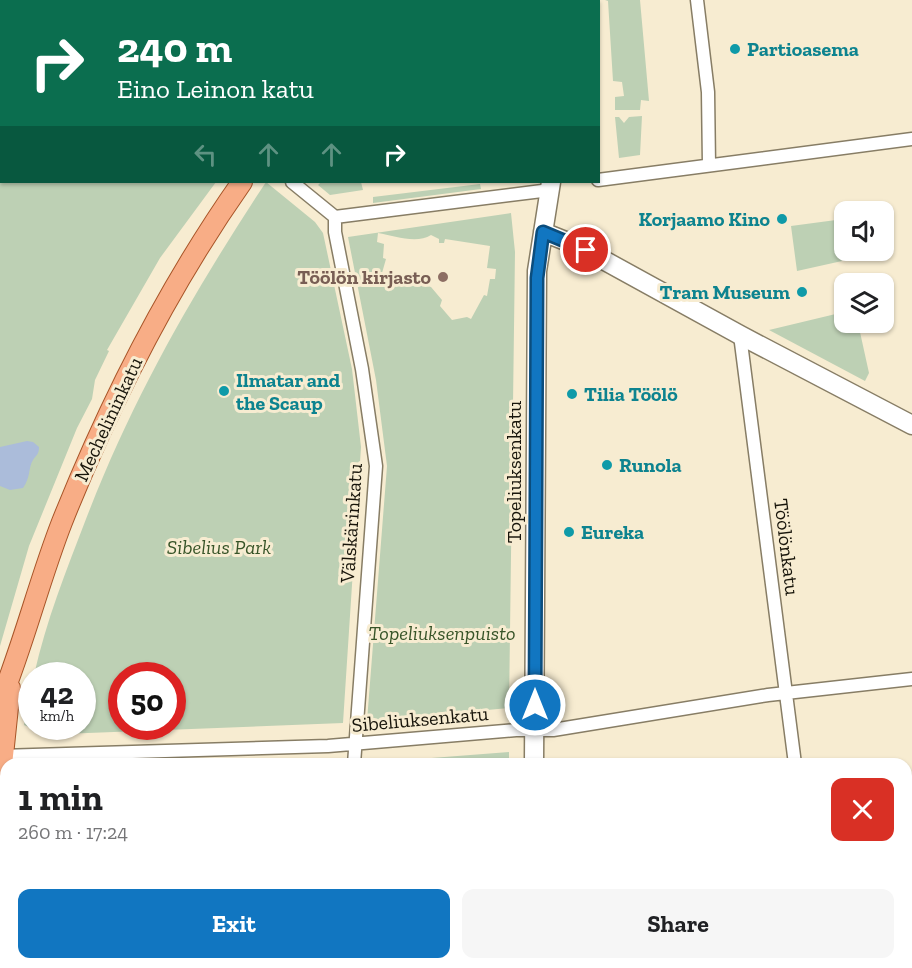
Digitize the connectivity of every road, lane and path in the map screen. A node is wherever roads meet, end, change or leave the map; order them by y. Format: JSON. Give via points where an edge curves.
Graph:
{"nodes":[{"id":1,"x":697,"y":0,"type":"edge"},
{"id":2,"x":912,"y":139,"type":"edge"},
{"id":3,"x":709,"y":165,"type":"junction"},
{"id":4,"x":600,"y":180,"type":"edge"},
{"id":5,"x":241,"y":183,"type":"edge"},
{"id":6,"x":293,"y":183,"type":"edge"},
{"id":7,"x":550,"y":186,"type":"edge"},
{"id":8,"x":335,"y":217,"type":"junction"},
{"id":9,"x":543,"y":232,"type":"junction"},
{"id":10,"x":740,"y":335,"type":"junction"},
{"id":11,"x":912,"y":425,"type":"edge"},
{"id":12,"x":11,"y":674,"type":"junction"},
{"id":13,"x":912,"y":679,"type":"edge"},
{"id":14,"x":786,"y":694,"type":"junction"},
{"id":15,"x":0,"y":702,"type":"edge"},
{"id":16,"x":535,"y":730,"type":"junction"},
{"id":17,"x":354,"y":744,"type":"junction"},
{"id":18,"x":2,"y":756,"type":"edge"},
{"id":19,"x":354,"y":758,"type":"edge"},
{"id":20,"x":534,"y":758,"type":"edge"},
{"id":21,"x":794,"y":758,"type":"edge"}],
"edges":[{"from":1,"to":3,"type":"street","via":[[708,92]]},
{"from":2,"to":3,"type":"street"},
{"from":3,"to":4,"type":"street"},
{"from":5,"to":12,"type":"main road","name":"Mechelininkatu","via":[[190,260],[123,384],[62,522]]},
{"from":6,"to":8,"type":"street"},
{"from":7,"to":8,"type":"street"},
{"from":7,"to":9,"type":"main road","name":"Topeliuksenkatu"},
{"from":8,"to":17,"type":"street","name":"Välskärinkatu","via":[[376,466]]},
{"from":9,"to":10,"type":"main road","via":[[578,246]]},
{"from":9,"to":16,"type":"main road","name":"Topeliuksenkatu","via":[[537,278]]},
{"from":10,"to":11,"type":"main road"},
{"from":10,"to":14,"type":"street","name":"Töölönkatu"},
{"from":12,"to":15,"type":"main road","name":"Mechelininkatu"},
{"from":12,"to":18,"type":"main road","name":"Mechelininkatu"},
{"from":13,"to":14,"type":"street","name":"Sibeliuksenkatu"},
{"from":14,"to":16,"type":"street","name":"Sibeliuksenkatu"},
{"from":14,"to":21,"type":"street","name":"Töölönkatu"},
{"from":16,"to":17,"type":"street","name":"Sibeliuksenkatu"},
{"from":16,"to":20,"type":"main road","name":"Topeliuksenkatu"},
{"from":17,"to":18,"type":"street","name":"Sibeliuksenkatu"},
{"from":17,"to":19,"type":"street","name":"Välskärinkatu"}]}
